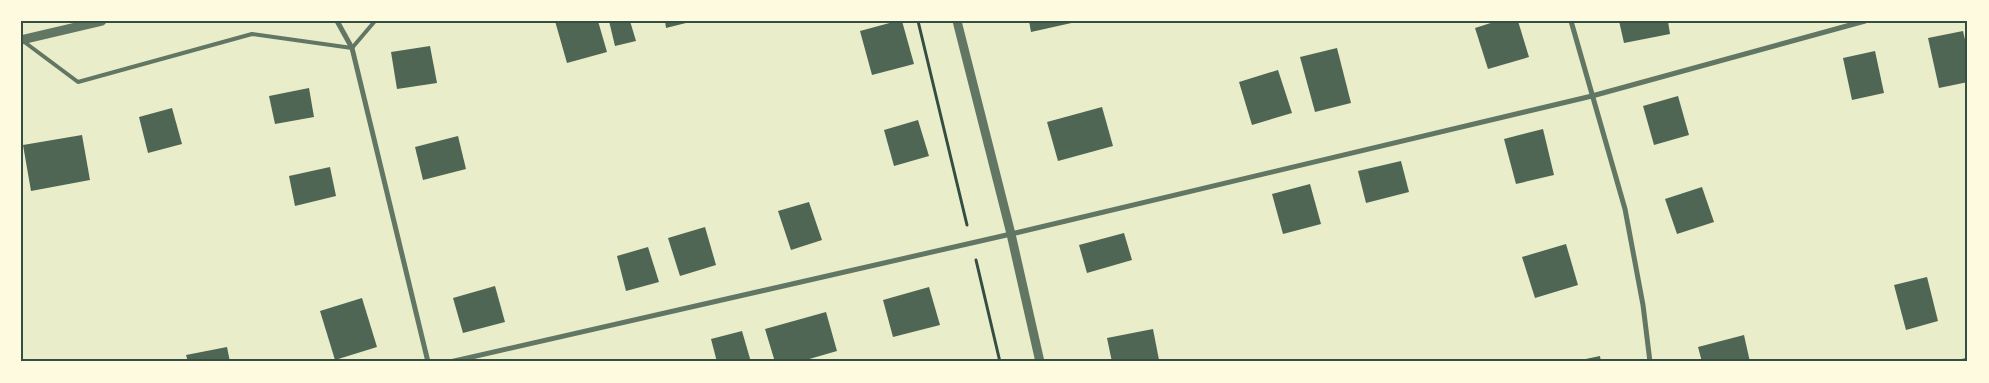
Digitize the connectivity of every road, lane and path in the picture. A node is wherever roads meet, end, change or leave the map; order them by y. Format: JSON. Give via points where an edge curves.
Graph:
{"nodes":[{"id":1,"x":102,"y":21,"type":"edge"},
{"id":2,"x":337,"y":21,"type":"edge"},
{"id":3,"x":374,"y":21,"type":"edge"},
{"id":4,"x":918,"y":21,"type":"edge"},
{"id":5,"x":957,"y":21,"type":"edge"},
{"id":6,"x":1571,"y":21,"type":"edge"},
{"id":7,"x":1865,"y":21,"type":"edge"},
{"id":8,"x":21,"y":40,"type":"edge"},
{"id":9,"x":352,"y":48,"type":"junction"},
{"id":10,"x":1592,"y":96,"type":"junction"},
{"id":11,"x":1011,"y":234,"type":"junction"},
{"id":12,"x":972,"y":243,"type":"junction"},
{"id":13,"x":1968,"y":360,"type":"edge"},
{"id":14,"x":428,"y":362,"type":"edge"},
{"id":15,"x":450,"y":362,"type":"edge"},
{"id":16,"x":1000,"y":362,"type":"edge"},
{"id":17,"x":1040,"y":362,"type":"edge"},
{"id":18,"x":1650,"y":362,"type":"edge"},
{"id":19,"x":1961,"y":362,"type":"edge"}],
"edges":[{"from":1,"to":8,"type":"street"},
{"from":2,"to":9,"type":"street"},
{"from":3,"to":9,"type":"lane"},
{"from":4,"to":12,"type":"path"},
{"from":5,"to":11,"type":"street"},
{"from":6,"to":10,"type":"street"},
{"from":7,"to":10,"type":"street"},
{"from":8,"to":9,"type":"lane","via":[[78,82],[252,34]]},
{"from":9,"to":14,"type":"street"},
{"from":10,"to":11,"type":"street"},
{"from":10,"to":18,"type":"street","via":[[1626,209]]},
{"from":11,"to":12,"type":"street"},
{"from":11,"to":17,"type":"street"},
{"from":12,"to":15,"type":"street"},
{"from":12,"to":16,"type":"path"},
{"from":13,"to":19,"type":"street"}]}
